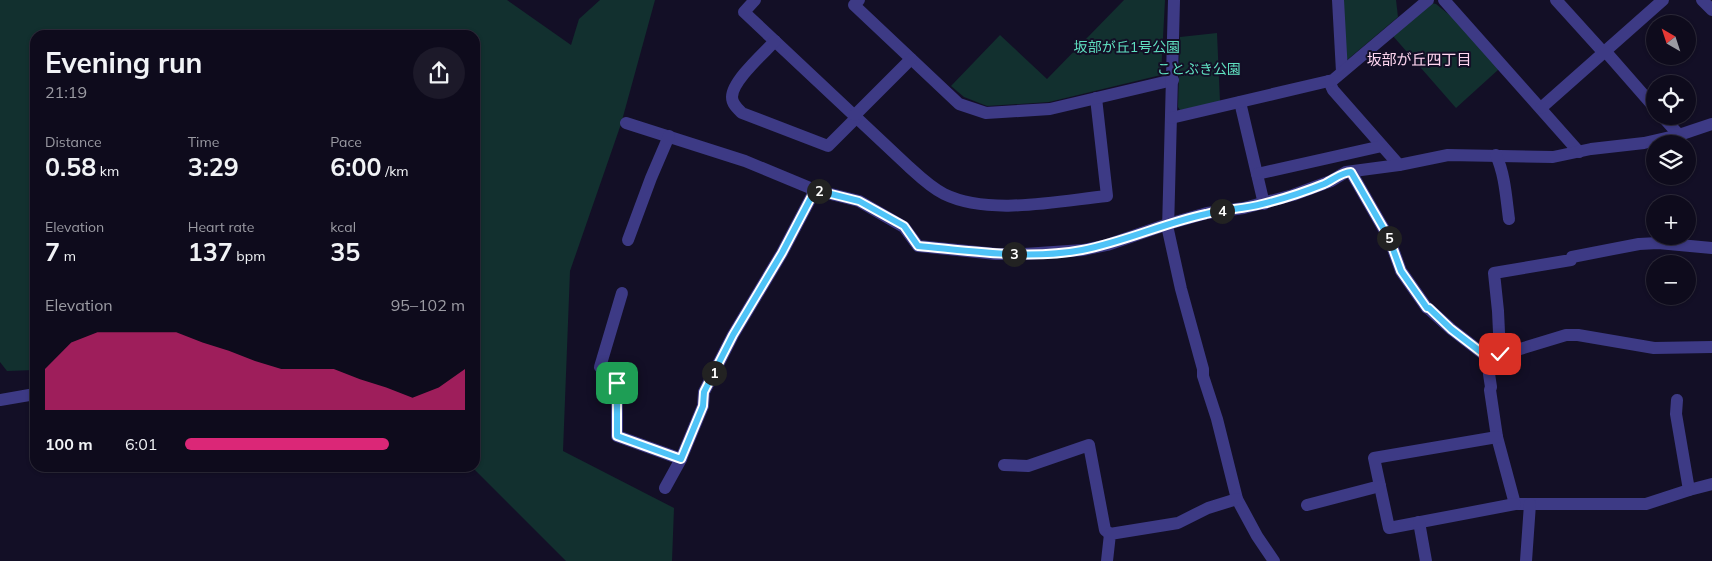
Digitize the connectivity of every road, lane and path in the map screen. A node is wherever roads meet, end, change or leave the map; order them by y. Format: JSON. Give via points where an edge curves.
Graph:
{"nodes":[{"id":1,"x":755,"y":0,"type":"edge"},
{"id":2,"x":859,"y":0,"type":"edge"},
{"id":3,"x":1174,"y":0,"type":"edge"},
{"id":4,"x":1338,"y":0,"type":"edge"},
{"id":5,"x":1428,"y":0,"type":"edge"},
{"id":6,"x":1444,"y":0,"type":"edge"},
{"id":7,"x":1556,"y":0,"type":"edge"},
{"id":8,"x":1663,"y":0,"type":"edge"},
{"id":9,"x":1702,"y":0,"type":"edge"},
{"id":10,"x":1712,"y":10,"type":"edge"},
{"id":11,"x":775,"y":41,"type":"junction"},
{"id":12,"x":1605,"y":52,"type":"junction"},
{"id":13,"x":911,"y":59,"type":"junction"},
{"id":14,"x":1342,"y":72,"type":"junction"},
{"id":15,"x":1173,"y":80,"type":"junction"},
{"id":16,"x":1329,"y":82,"type":"junction"},
{"id":17,"x":1096,"y":98,"type":"junction"},
{"id":18,"x":1646,"y":98,"type":"edge"},
{"id":19,"x":1240,"y":102,"type":"junction"},
{"id":20,"x":1541,"y":108,"type":"junction"},
{"id":21,"x":856,"y":116,"type":"junction"},
{"id":22,"x":1171,"y":118,"type":"junction"},
{"id":23,"x":626,"y":123,"type":"dead end"},
{"id":24,"x":1712,"y":124,"type":"edge"},
{"id":25,"x":1670,"y":125,"type":"edge"},
{"id":26,"x":1679,"y":135,"type":"joint"},
{"id":27,"x":669,"y":136,"type":"junction"},
{"id":28,"x":1646,"y":143,"type":"edge"},
{"id":29,"x":1382,"y":146,"type":"junction"},
{"id":30,"x":1579,"y":152,"type":"junction"},
{"id":31,"x":1496,"y":155,"type":"junction"},
{"id":32,"x":1399,"y":165,"type":"junction"},
{"id":33,"x":1351,"y":172,"type":"junction"},
{"id":34,"x":1257,"y":174,"type":"junction"},
{"id":35,"x":815,"y":190,"type":"junction"},
{"id":36,"x":1264,"y":204,"type":"junction"},
{"id":37,"x":1509,"y":218,"type":"dead end"},
{"id":38,"x":1168,"y":224,"type":"junction"},
{"id":39,"x":628,"y":240,"type":"dead end"},
{"id":40,"x":1712,"y":248,"type":"edge"},
{"id":41,"x":622,"y":293,"type":"dead end"},
{"id":42,"x":1712,"y":347,"type":"edge"},
{"id":43,"x":1495,"y":357,"type":"junction"},
{"id":44,"x":30,"y":395,"type":"edge"},
{"id":45,"x":0,"y":400,"type":"edge"},
{"id":46,"x":1677,"y":400,"type":"dead end"},
{"id":47,"x":1497,"y":437,"type":"junction"},
{"id":48,"x":681,"y":459,"type":"junction"},
{"id":49,"x":1004,"y":465,"type":"dead end"},
{"id":50,"x":1712,"y":484,"type":"edge"},
{"id":51,"x":1380,"y":486,"type":"junction"},
{"id":52,"x":665,"y":488,"type":"dead end"},
{"id":53,"x":1689,"y":490,"type":"junction"},
{"id":54,"x":1237,"y":499,"type":"junction"},
{"id":55,"x":1515,"y":504,"type":"junction"},
{"id":56,"x":1530,"y":504,"type":"junction"},
{"id":57,"x":1307,"y":505,"type":"dead end"},
{"id":58,"x":1419,"y":522,"type":"junction"},
{"id":59,"x":1110,"y":534,"type":"junction"},
{"id":60,"x":1107,"y":561,"type":"edge"},
{"id":61,"x":1274,"y":561,"type":"edge"},
{"id":62,"x":1426,"y":561,"type":"edge"},
{"id":63,"x":1526,"y":561,"type":"edge"}],
"edges":[{"from":1,"to":11,"type":"street","via":[[744,12]]},
{"from":2,"to":13,"type":"street","via":[[854,5]]},
{"from":3,"to":15,"type":"street"},
{"from":4,"to":14,"type":"street"},
{"from":5,"to":14,"type":"street"},
{"from":6,"to":20,"type":"street"},
{"from":7,"to":12,"type":"street"},
{"from":8,"to":12,"type":"street"},
{"from":9,"to":10,"type":"street"},
{"from":11,"to":21,"type":"street"},
{"from":11,"to":21,"type":"street","via":[[736,85],[733,104],[742,113],[828,146]]},
{"from":12,"to":18,"type":"street"},
{"from":12,"to":20,"type":"street"},
{"from":13,"to":17,"type":"street","via":[[958,104],[979,111],[1005,113],[1050,109]]},
{"from":13,"to":21,"type":"street"},
{"from":14,"to":16,"type":"street"},
{"from":15,"to":17,"type":"street"},
{"from":15,"to":22,"type":"street"},
{"from":16,"to":19,"type":"street"},
{"from":16,"to":29,"type":"street"},
{"from":17,"to":21,"type":"street","via":[[1107,196],[1013,205],[978,204],[942,193],[928,184]]},
{"from":19,"to":22,"type":"street"},
{"from":19,"to":34,"type":"street"},
{"from":20,"to":30,"type":"street"},
{"from":22,"to":38,"type":"street"},
{"from":23,"to":27,"type":"street"},
{"from":24,"to":26,"type":"street"},
{"from":25,"to":26,"type":"street"},
{"from":27,"to":35,"type":"street","via":[[745,161]]},
{"from":27,"to":39,"type":"street"},
{"from":28,"to":30,"type":"street"},
{"from":29,"to":32,"type":"street"},
{"from":29,"to":34,"type":"street"},
{"from":30,"to":31,"type":"street","via":[[1552,157]]},
{"from":31,"to":32,"type":"street","via":[[1448,155]]},
{"from":31,"to":37,"type":"street"},
{"from":32,"to":33,"type":"street"},
{"from":33,"to":36,"type":"street"},
{"from":33,"to":43,"type":"street","via":[[1389,238],[1401,271],[1427,308],[1451,329]]},
{"from":34,"to":36,"type":"street"},
{"from":35,"to":38,"type":"street","via":[[859,201],[904,226],[918,246],[996,254],[1083,250],[1108,245]]},
{"from":35,"to":48,"type":"street","via":[[704,392],[703,406]]},
{"from":36,"to":38,"type":"street","via":[[1207,213]]},
{"from":38,"to":54,"type":"street","via":[[1181,289]]},
{"from":40,"to":43,"type":"street","via":[[1639,244],[1494,273],[1498,311]]},
{"from":41,"to":48,"type":"street","via":[[600,367],[620,374],[617,383],[617,436]]},
{"from":42,"to":43,"type":"street","via":[[1654,348],[1566,335]]},
{"from":43,"to":47,"type":"street","via":[[1489,374]]},
{"from":44,"to":45,"type":"street"},
{"from":46,"to":53,"type":"street","via":[[1676,414]]},
{"from":47,"to":51,"type":"street","via":[[1374,458]]},
{"from":47,"to":55,"type":"street"},
{"from":48,"to":52,"type":"street"},
{"from":49,"to":59,"type":"street","via":[[1028,466],[1089,445],[1105,530]]},
{"from":50,"to":53,"type":"street"},
{"from":51,"to":57,"type":"street"},
{"from":51,"to":58,"type":"street","via":[[1388,528]]},
{"from":53,"to":56,"type":"street","via":[[1646,504]]},
{"from":54,"to":59,"type":"street","via":[[1208,508],[1178,523]]},
{"from":54,"to":61,"type":"street"},
{"from":55,"to":56,"type":"street"},
{"from":55,"to":58,"type":"street"},
{"from":56,"to":63,"type":"street"},
{"from":58,"to":62,"type":"street"},
{"from":59,"to":60,"type":"street"}]}
